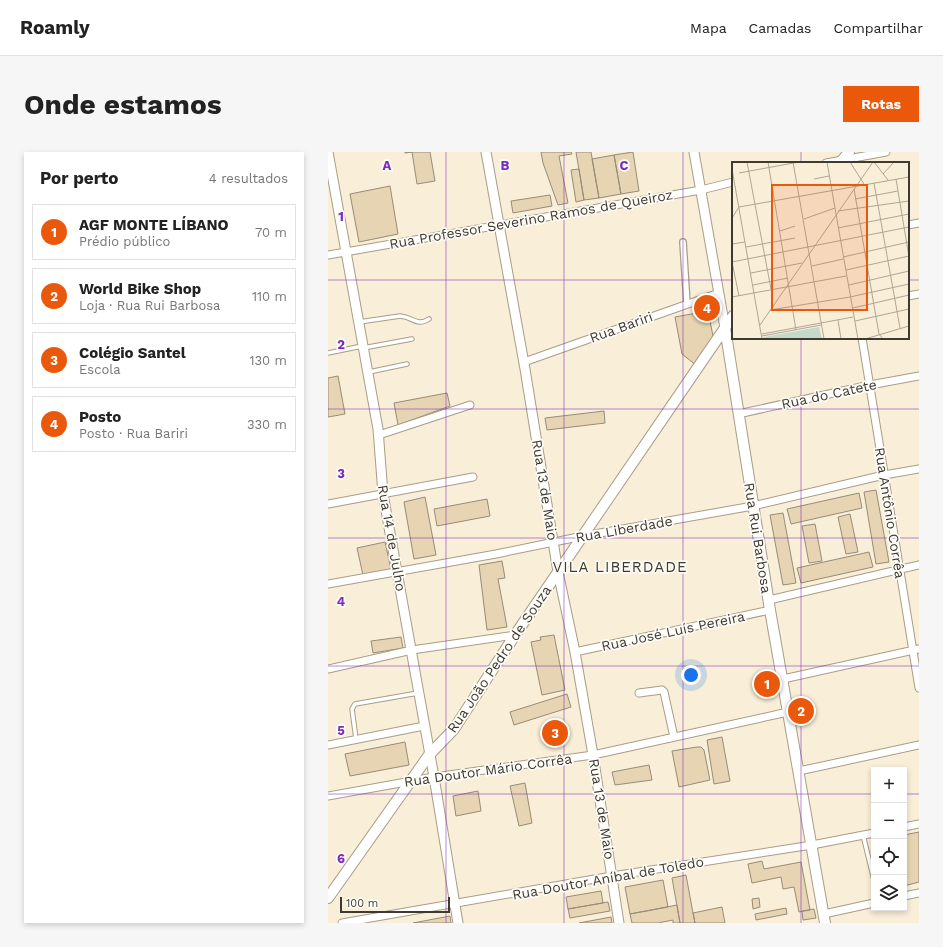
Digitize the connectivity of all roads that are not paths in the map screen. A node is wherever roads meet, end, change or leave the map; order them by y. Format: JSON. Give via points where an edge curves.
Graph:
{"nodes":[{"id":1,"x":328,"y":152,"type":"edge"},
{"id":2,"x":486,"y":152,"type":"edge"},
{"id":3,"x":694,"y":152,"type":"edge"},
{"id":4,"x":886,"y":152,"type":"edge"},
{"id":5,"x":844,"y":158,"type":"edge"},
{"id":6,"x":830,"y":162,"type":"edge"},
{"id":7,"x":732,"y":182,"type":"edge"},
{"id":8,"x":701,"y":190,"type":"junction"},
{"id":9,"x":919,"y":223,"type":"edge"},
{"id":10,"x":499,"y":225,"type":"junction"},
{"id":11,"x":909,"y":225,"type":"edge"},
{"id":12,"x":683,"y":242,"type":"dead end"},
{"id":13,"x":346,"y":252,"type":"junction"},
{"id":14,"x":328,"y":255,"type":"edge"},
{"id":15,"x":719,"y":293,"type":"junction"},
{"id":16,"x":919,"y":294,"type":"edge"},
{"id":17,"x":909,"y":296,"type":"edge"},
{"id":18,"x":687,"y":304,"type":"junction"},
{"id":19,"x":732,"y":318,"type":"edge"},
{"id":20,"x":429,"y":319,"type":"dead end"},
{"id":21,"x":358,"y":322,"type":"junction"},
{"id":22,"x":725,"y":328,"type":"junction"},
{"id":23,"x":412,"y":339,"type":"dead end"},
{"id":24,"x":862,"y":339,"type":"edge"},
{"id":25,"x":363,"y":346,"type":"junction"},
{"id":26,"x":328,"y":353,"type":"edge"},
{"id":27,"x":524,"y":362,"type":"junction"},
{"id":28,"x":407,"y":364,"type":"dead end"},
{"id":29,"x":367,"y":372,"type":"junction"},
{"id":30,"x":919,"y":376,"type":"edge"},
{"id":31,"x":870,"y":385,"type":"junction"},
{"id":32,"x":470,"y":405,"type":"dead end"},
{"id":33,"x":738,"y":414,"type":"junction"},
{"id":34,"x":379,"y":435,"type":"junction"},
{"id":35,"x":919,"y":469,"type":"edge"},
{"id":36,"x":884,"y":475,"type":"junction"},
{"id":37,"x":473,"y":477,"type":"dead end"},
{"id":38,"x":383,"y":494,"type":"junction"},
{"id":39,"x":328,"y":504,"type":"edge"},
{"id":40,"x":754,"y":506,"type":"junction"},
{"id":41,"x":583,"y":536,"type":"junction"},
{"id":42,"x":553,"y":542,"type":"junction"},
{"id":43,"x":919,"y":565,"type":"edge"},
{"id":44,"x":899,"y":569,"type":"junction"},
{"id":45,"x":398,"y":571,"type":"junction"},
{"id":46,"x":558,"y":572,"type":"junction"},
{"id":47,"x":328,"y":584,"type":"edge"},
{"id":48,"x":770,"y":605,"type":"junction"},
{"id":49,"x":515,"y":635,"type":"junction"},
{"id":50,"x":916,"y":649,"type":"edge"},
{"id":51,"x":412,"y":650,"type":"junction"},
{"id":52,"x":575,"y":652,"type":"junction"},
{"id":53,"x":328,"y":669,"type":"edge"},
{"id":54,"x":783,"y":679,"type":"junction"},
{"id":55,"x":919,"y":688,"type":"edge"},
{"id":56,"x":419,"y":693,"type":"junction"},
{"id":57,"x":639,"y":693,"type":"dead end"},
{"id":58,"x":788,"y":712,"type":"junction"},
{"id":59,"x":424,"y":726,"type":"junction"},
{"id":60,"x":674,"y":737,"type":"junction"},
{"id":61,"x":356,"y":739,"type":"junction"},
{"id":62,"x":919,"y":744,"type":"edge"},
{"id":63,"x":328,"y":745,"type":"edge"},
{"id":64,"x":429,"y":755,"type":"junction"},
{"id":65,"x":594,"y":755,"type":"junction"},
{"id":66,"x":799,"y":771,"type":"junction"},
{"id":67,"x":434,"y":777,"type":"junction"},
{"id":68,"x":409,"y":782,"type":"junction"},
{"id":69,"x":328,"y":796,"type":"edge"},
{"id":70,"x":919,"y":824,"type":"edge"},
{"id":71,"x":907,"y":826,"type":"edge"},
{"id":72,"x":871,"y":834,"type":"edge"},
{"id":73,"x":863,"y":835,"type":"junction"},
{"id":74,"x":812,"y":845,"type":"junction"},
{"id":75,"x":873,"y":875,"type":"edge"},
{"id":76,"x":612,"y":876,"type":"junction"},
{"id":77,"x":919,"y":893,"type":"edge"},
{"id":78,"x":907,"y":895,"type":"edge"},
{"id":79,"x":328,"y":898,"type":"edge"},
{"id":80,"x":455,"y":904,"type":"junction"},
{"id":81,"x":871,"y":904,"type":"edge"},
{"id":82,"x":825,"y":919,"type":"edge"},
{"id":83,"x":342,"y":923,"type":"edge"},
{"id":84,"x":458,"y":923,"type":"edge"},
{"id":85,"x":619,"y":923,"type":"edge"}],
"edges":[{"from":1,"to":13,"type":"street","name":"Rua 14 de Julho"},
{"from":2,"to":10,"type":"street","name":"Rua 13 de Maio"},
{"from":3,"to":8,"type":"street","name":"Rua Rui Barbosa"},
{"from":4,"to":5,"type":"street"},
{"from":5,"to":6,"type":"street"},
{"from":7,"to":8,"type":"street","name":"Rua Professor Severino Ramos de Queiroz"},
{"from":8,"to":10,"type":"street","name":"Rua Professor Severino Ramos de Queiroz"},
{"from":8,"to":15,"type":"street","name":"Rua Rui Barbosa"},
{"from":9,"to":11,"type":"street"},
{"from":10,"to":13,"type":"street","name":"Rua Professor Severino Ramos de Queiroz"},
{"from":10,"to":27,"type":"street","name":"Rua 13 de Maio"},
{"from":12,"to":18,"type":"street"},
{"from":13,"to":14,"type":"street","name":"Rua Professor Severino Ramos de Queiroz"},
{"from":13,"to":21,"type":"street","name":"Rua 14 de Julho"},
{"from":15,"to":18,"type":"street","name":"Rua Bariri"},
{"from":15,"to":22,"type":"street","name":"Rua Rui Barbosa"},
{"from":16,"to":17,"type":"street"},
{"from":18,"to":27,"type":"street","name":"Rua Bariri"},
{"from":19,"to":22,"type":"main road","name":"Rua João Pedro de Souza"},
{"from":20,"to":21,"type":"lane","via":[[418,323],[400,316]]},
{"from":21,"to":25,"type":"street","name":"Rua 14 de Julho"},
{"from":22,"to":33,"type":"main road","name":"Rua Rui Barbosa"},
{"from":22,"to":41,"type":"main road","name":"Rua João Pedro de Souza"},
{"from":23,"to":25,"type":"lane"},
{"from":24,"to":31,"type":"street","name":"Rua Antônio Corrêa"},
{"from":25,"to":26,"type":"lane"},
{"from":25,"to":29,"type":"street","name":"Rua 14 de Julho"},
{"from":27,"to":42,"type":"street","name":"Rua 13 de Maio"},
{"from":28,"to":29,"type":"lane"},
{"from":29,"to":34,"type":"street","name":"Rua 14 de Julho"},
{"from":30,"to":31,"type":"street","name":"Rua do Catete"},
{"from":31,"to":33,"type":"street","name":"Rua do Catete"},
{"from":31,"to":36,"type":"street","name":"Rua Antônio Corrêa"},
{"from":32,"to":34,"type":"street"},
{"from":33,"to":40,"type":"main road","name":"Rua Rui Barbosa"},
{"from":34,"to":38,"type":"street","name":"Rua 14 de Julho"},
{"from":35,"to":36,"type":"street","name":"Rua Liberdade"},
{"from":36,"to":40,"type":"street","name":"Rua Liberdade"},
{"from":36,"to":44,"type":"street","name":"Rua Antônio Corrêa"},
{"from":37,"to":38,"type":"street"},
{"from":38,"to":39,"type":"street"},
{"from":38,"to":45,"type":"street","name":"Rua 14 de Julho"},
{"from":40,"to":41,"type":"street","name":"Rua Liberdade"},
{"from":40,"to":48,"type":"main road","name":"Rua Rui Barbosa"},
{"from":41,"to":42,"type":"street","name":"Rua Liberdade"},
{"from":41,"to":46,"type":"main road","name":"Rua João Pedro de Souza"},
{"from":42,"to":45,"type":"street","name":"Rua Liberdade"},
{"from":42,"to":46,"type":"street","name":"Rua 13 de Maio"},
{"from":43,"to":44,"type":"street","name":"Rua José Luís Pereira"},
{"from":44,"to":48,"type":"street","name":"Rua José Luís Pereira"},
{"from":44,"to":50,"type":"street","name":"Rua Antônio Corrêa"},
{"from":45,"to":47,"type":"street","name":"Rua Liberdade"},
{"from":45,"to":51,"type":"street","name":"Rua 14 de Julho"},
{"from":46,"to":49,"type":"main road","name":"Rua João Pedro de Souza"},
{"from":46,"to":52,"type":"street","name":"Rua 13 de Maio"},
{"from":48,"to":52,"type":"street","name":"Rua José Luís Pereira"},
{"from":48,"to":54,"type":"main road","name":"Rua Rui Barbosa"},
{"from":49,"to":51,"type":"street"},
{"from":49,"to":64,"type":"main road","name":"Rua João Pedro de Souza","via":[[454,730]]},
{"from":50,"to":54,"type":"street"},
{"from":50,"to":55,"type":"street","name":"Rua Antônio Corrêa"},
{"from":51,"to":53,"type":"street"},
{"from":51,"to":56,"type":"street","name":"Rua 14 de Julho"},
{"from":52,"to":65,"type":"street","name":"Rua 13 de Maio"},
{"from":54,"to":58,"type":"main road","name":"Rua Rui Barbosa"},
{"from":56,"to":59,"type":"street","name":"Rua 14 de Julho"},
{"from":56,"to":61,"type":"lane","via":[[355,704],[352,709]]},
{"from":57,"to":60,"type":"street","via":[[662,690],[664,692]]},
{"from":58,"to":60,"type":"street","name":"Rua Doutor Mário Corrêa"},
{"from":58,"to":66,"type":"main road","name":"Rua Rui Barbosa"},
{"from":59,"to":61,"type":"street"},
{"from":59,"to":64,"type":"street","name":"Rua 14 de Julho"},
{"from":60,"to":65,"type":"street","name":"Rua Doutor Mário Corrêa"},
{"from":61,"to":63,"type":"street"},
{"from":62,"to":66,"type":"street"},
{"from":64,"to":67,"type":"street","name":"Rua 14 de Julho"},
{"from":64,"to":68,"type":"main road","name":"Rua João Pedro de Souza"},
{"from":65,"to":67,"type":"street","name":"Rua Doutor Mário Corrêa"},
{"from":65,"to":76,"type":"street","name":"Rua 13 de Maio"},
{"from":66,"to":74,"type":"main road","name":"Rua Rui Barbosa"},
{"from":67,"to":68,"type":"street","name":"Rua Doutor Mário Corrêa"},
{"from":67,"to":80,"type":"street","name":"Rua 14 de Julho"},
{"from":68,"to":69,"type":"street","name":"Rua Doutor Mário Corrêa"},
{"from":68,"to":79,"type":"main road","name":"Rua João Pedro de Souza"},
{"from":70,"to":71,"type":"street"},
{"from":72,"to":73,"type":"street","name":"Rua Doutor Aníbal de Toledo"},
{"from":73,"to":74,"type":"street","name":"Rua Doutor Aníbal de Toledo"},
{"from":73,"to":75,"type":"lane"},
{"from":74,"to":76,"type":"street","name":"Rua Doutor Aníbal de Toledo"},
{"from":74,"to":82,"type":"main road","name":"Rua Rui Barbosa"},
{"from":76,"to":80,"type":"street","name":"Rua Doutor Aníbal de Toledo"},
{"from":76,"to":85,"type":"street","name":"Rua 13 de Maio"},
{"from":77,"to":78,"type":"street"},
{"from":80,"to":83,"type":"street","name":"Rua Doutor Aníbal de Toledo"},
{"from":80,"to":84,"type":"street","name":"Rua 14 de Julho"},
{"from":81,"to":82,"type":"street"}]}
